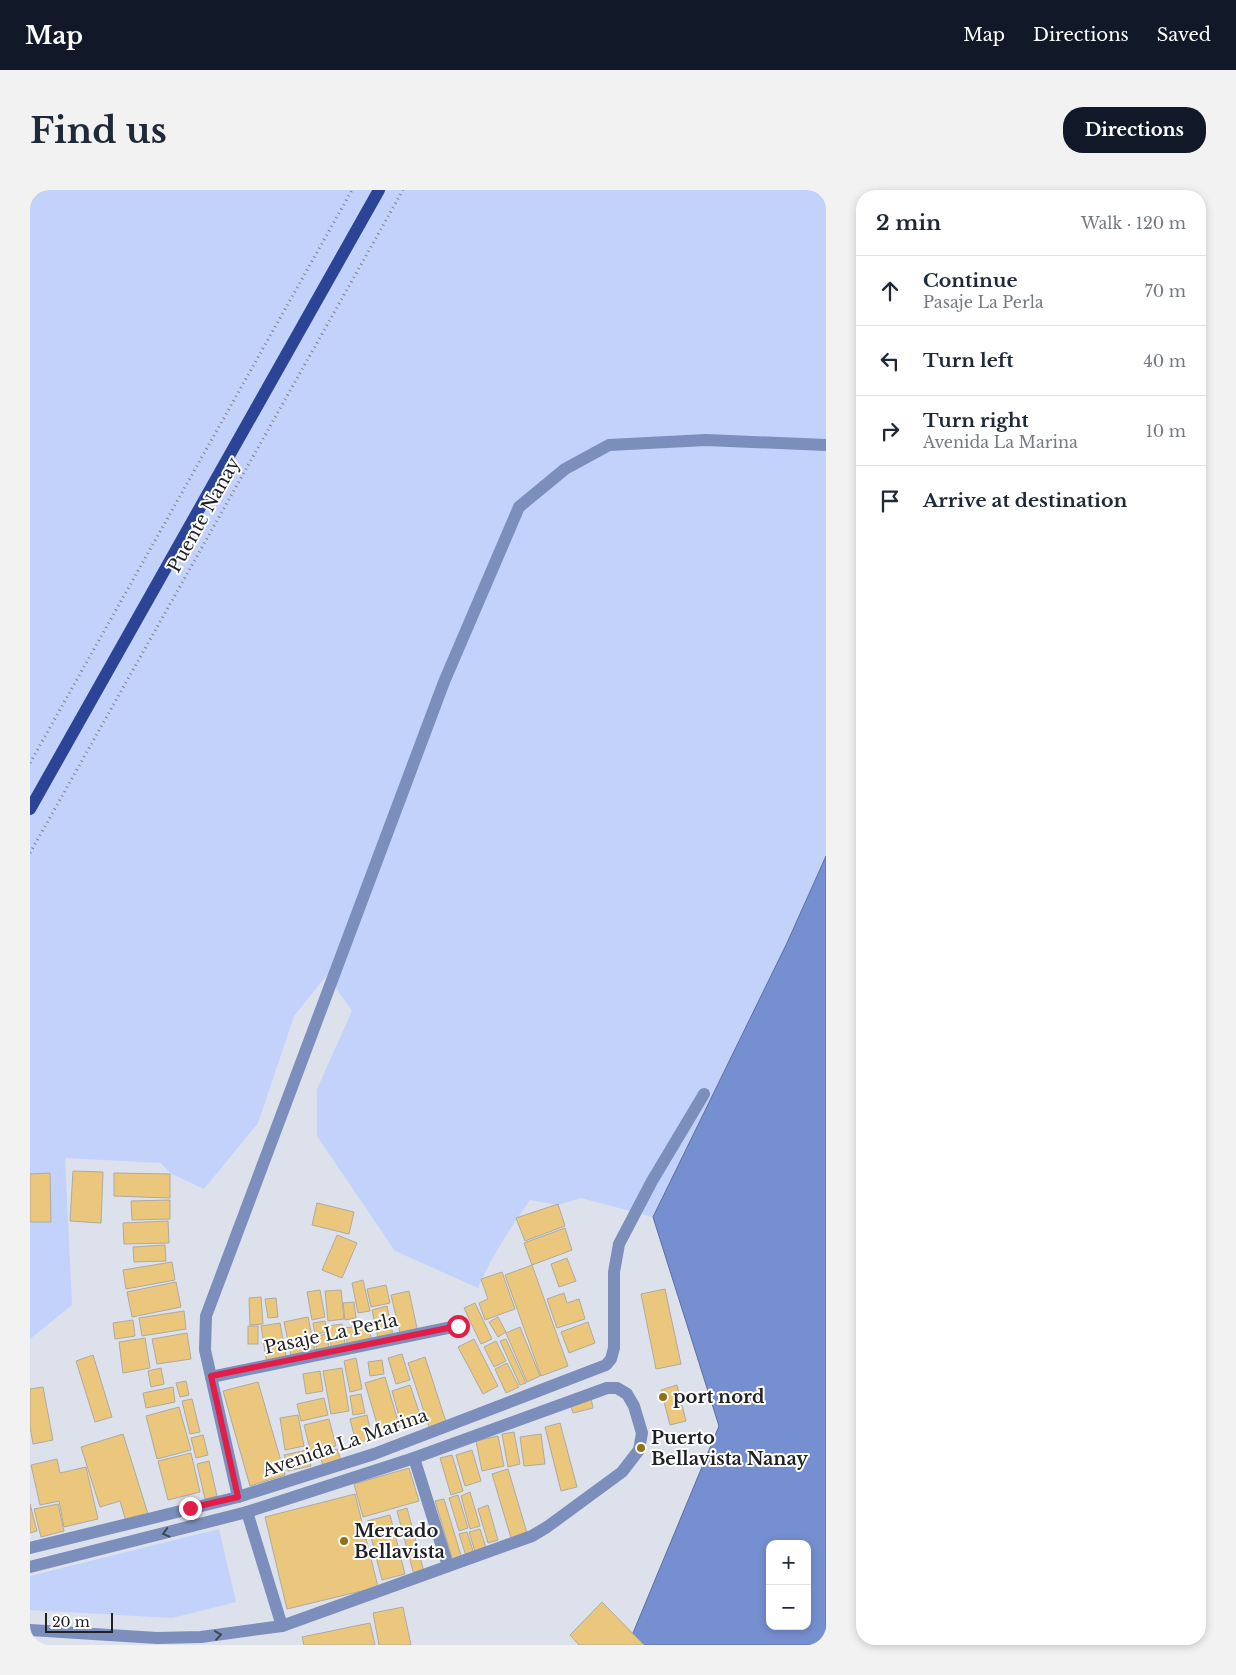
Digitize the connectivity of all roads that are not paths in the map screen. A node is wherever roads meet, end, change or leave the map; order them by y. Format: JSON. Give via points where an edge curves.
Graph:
{"nodes":[{"id":1,"x":379,"y":190,"type":"edge"},
{"id":2,"x":826,"y":445,"type":"edge"},
{"id":3,"x":30,"y":809,"type":"edge"},
{"id":4,"x":704,"y":1094,"type":"dead end"},
{"id":5,"x":458,"y":1326,"type":"dead end"},
{"id":6,"x":211,"y":1376,"type":"junction"},
{"id":7,"x":414,"y":1458,"type":"junction"},
{"id":8,"x":238,"y":1497,"type":"junction"},
{"id":9,"x":247,"y":1512,"type":"junction"},
{"id":10,"x":30,"y":1548,"type":"edge"},
{"id":11,"x":448,"y":1566,"type":"junction"},
{"id":12,"x":30,"y":1567,"type":"edge"},
{"id":13,"x":282,"y":1626,"type":"junction"},
{"id":14,"x":30,"y":1630,"type":"edge"}],
"edges":[{"from":1,"to":3,"type":"main road"},
{"from":2,"to":6,"type":"street","via":[[706,440],[609,445],[565,469],[519,507],[444,682],[206,1316],[205,1350]]},
{"from":4,"to":8,"type":"street","name":"Avenida La Marina","via":[[652,1180],[619,1244],[614,1272],[614,1348],[606,1365],[374,1454]]},
{"from":5,"to":6,"type":"street","name":"Pasaje La Perla"},
{"from":6,"to":8,"type":"street"},
{"from":7,"to":9,"type":"street","name":"Avenida La Marina"},
{"from":7,"to":11,"type":"street"},
{"from":7,"to":11,"type":"street","name":"Avenida La Marina","via":[[607,1388],[618,1388],[627,1394],[640,1423],[640,1446],[622,1472],[547,1528]]},
{"from":8,"to":10,"type":"street","name":"Avenida La Marina"},
{"from":9,"to":12,"type":"street","name":"Avenida La Marina","one_way":true},
{"from":9,"to":13,"type":"street"},
{"from":11,"to":13,"type":"street"},
{"from":14,"to":13,"type":"street","one_way":true,"via":[[157,1638],[201,1637]]}]}
